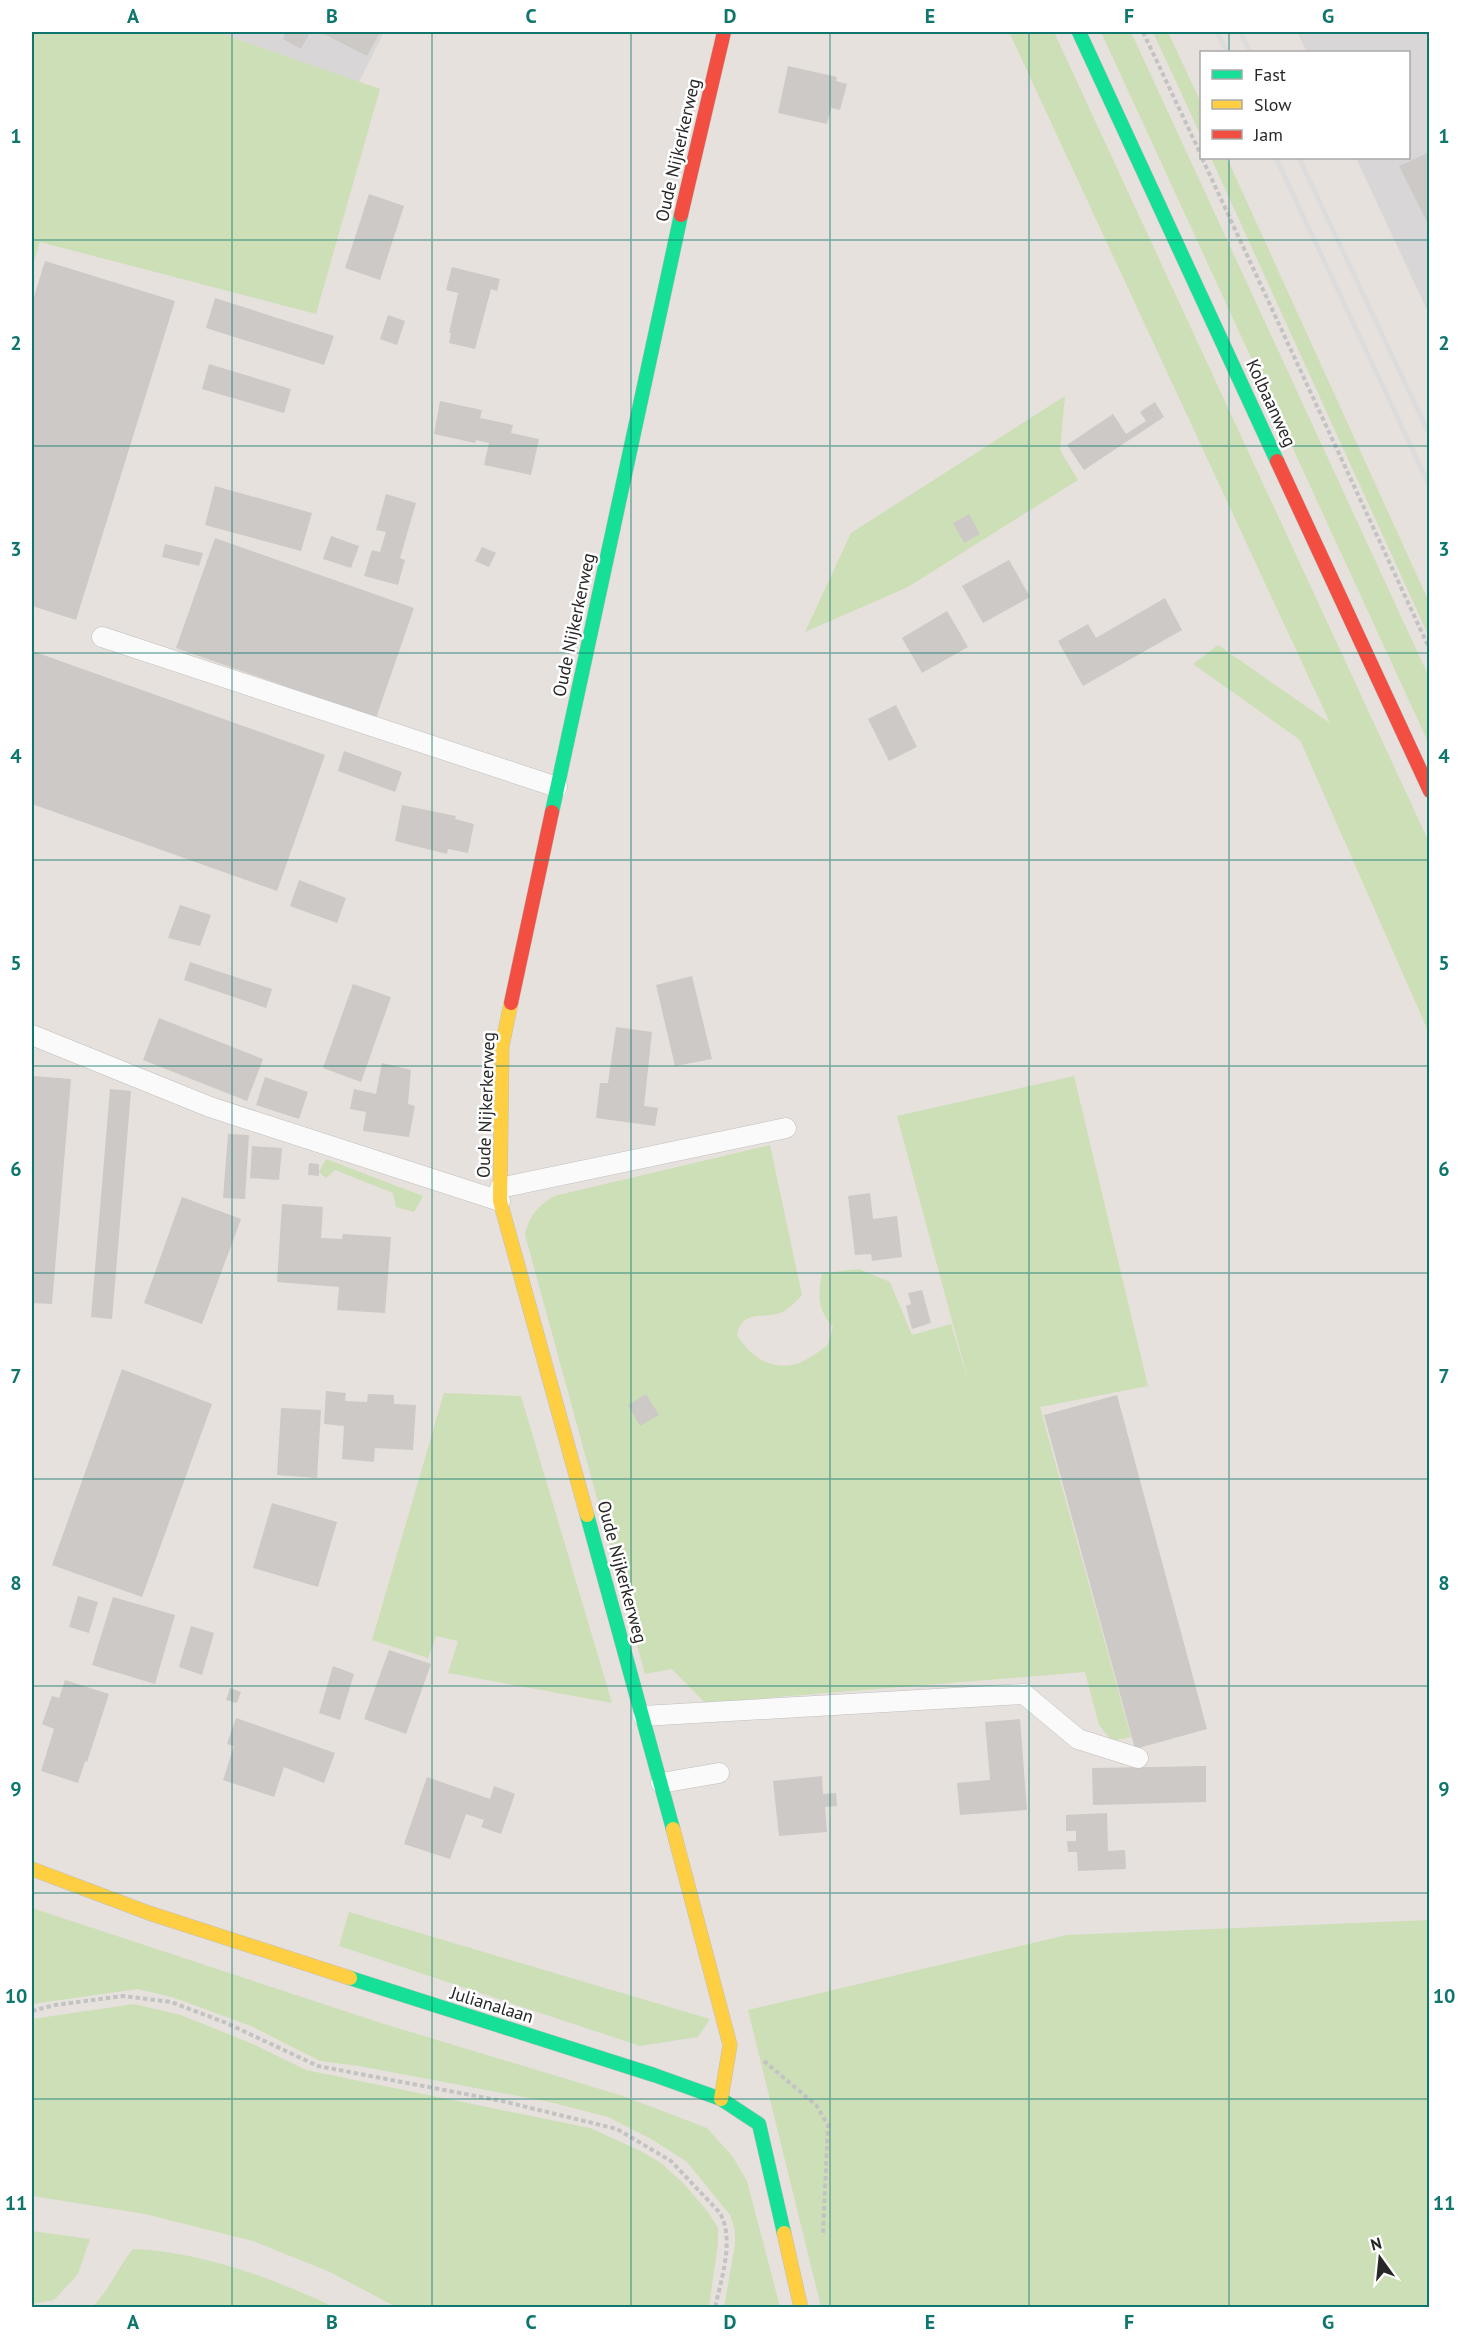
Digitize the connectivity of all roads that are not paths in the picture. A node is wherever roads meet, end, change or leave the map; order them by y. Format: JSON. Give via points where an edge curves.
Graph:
{"nodes":[{"id":1,"x":724,"y":32,"type":"edge"},
{"id":2,"x":1079,"y":32,"type":"edge"},
{"id":3,"x":102,"y":637,"type":"dead end"},
{"id":4,"x":557,"y":788,"type":"junction"},
{"id":5,"x":1430,"y":791,"type":"edge"},
{"id":6,"x":32,"y":1035,"type":"edge"},
{"id":7,"x":786,"y":1128,"type":"dead end"},
{"id":8,"x":500,"y":1195,"type":"junction"},
{"id":9,"x":643,"y":1716,"type":"junction"},
{"id":10,"x":1138,"y":1758,"type":"dead end"},
{"id":11,"x":719,"y":1773,"type":"dead end"},
{"id":12,"x":661,"y":1783,"type":"junction"},
{"id":13,"x":32,"y":1869,"type":"edge"},
{"id":14,"x":721,"y":2100,"type":"junction"},
{"id":15,"x":801,"y":2307,"type":"edge"}],
"edges":[{"from":1,"to":4,"type":"street","name":"Oude Nijkerkerweg"},
{"from":2,"to":5,"type":"street","name":"Kolbaanweg"},
{"from":3,"to":4,"type":"lane"},
{"from":4,"to":8,"type":"street","name":"Oude Nijkerkerweg","via":[[502,1046]]},
{"from":6,"to":8,"type":"lane","via":[[210,1107]]},
{"from":7,"to":8,"type":"lane"},
{"from":8,"to":9,"type":"street","name":"Oude Nijkerkerweg"},
{"from":9,"to":10,"type":"lane","via":[[1024,1694],[1078,1739]]},
{"from":9,"to":12,"type":"street","name":"Oude Nijkerkerweg"},
{"from":11,"to":12,"type":"lane"},
{"from":12,"to":14,"type":"street","name":"Oude Nijkerkerweg","via":[[730,2045]]},
{"from":13,"to":14,"type":"street","name":"Julianalaan","via":[[149,1913],[573,2048]]},
{"from":14,"to":15,"type":"street","name":"Julianalaan","via":[[759,2124]]}]}
